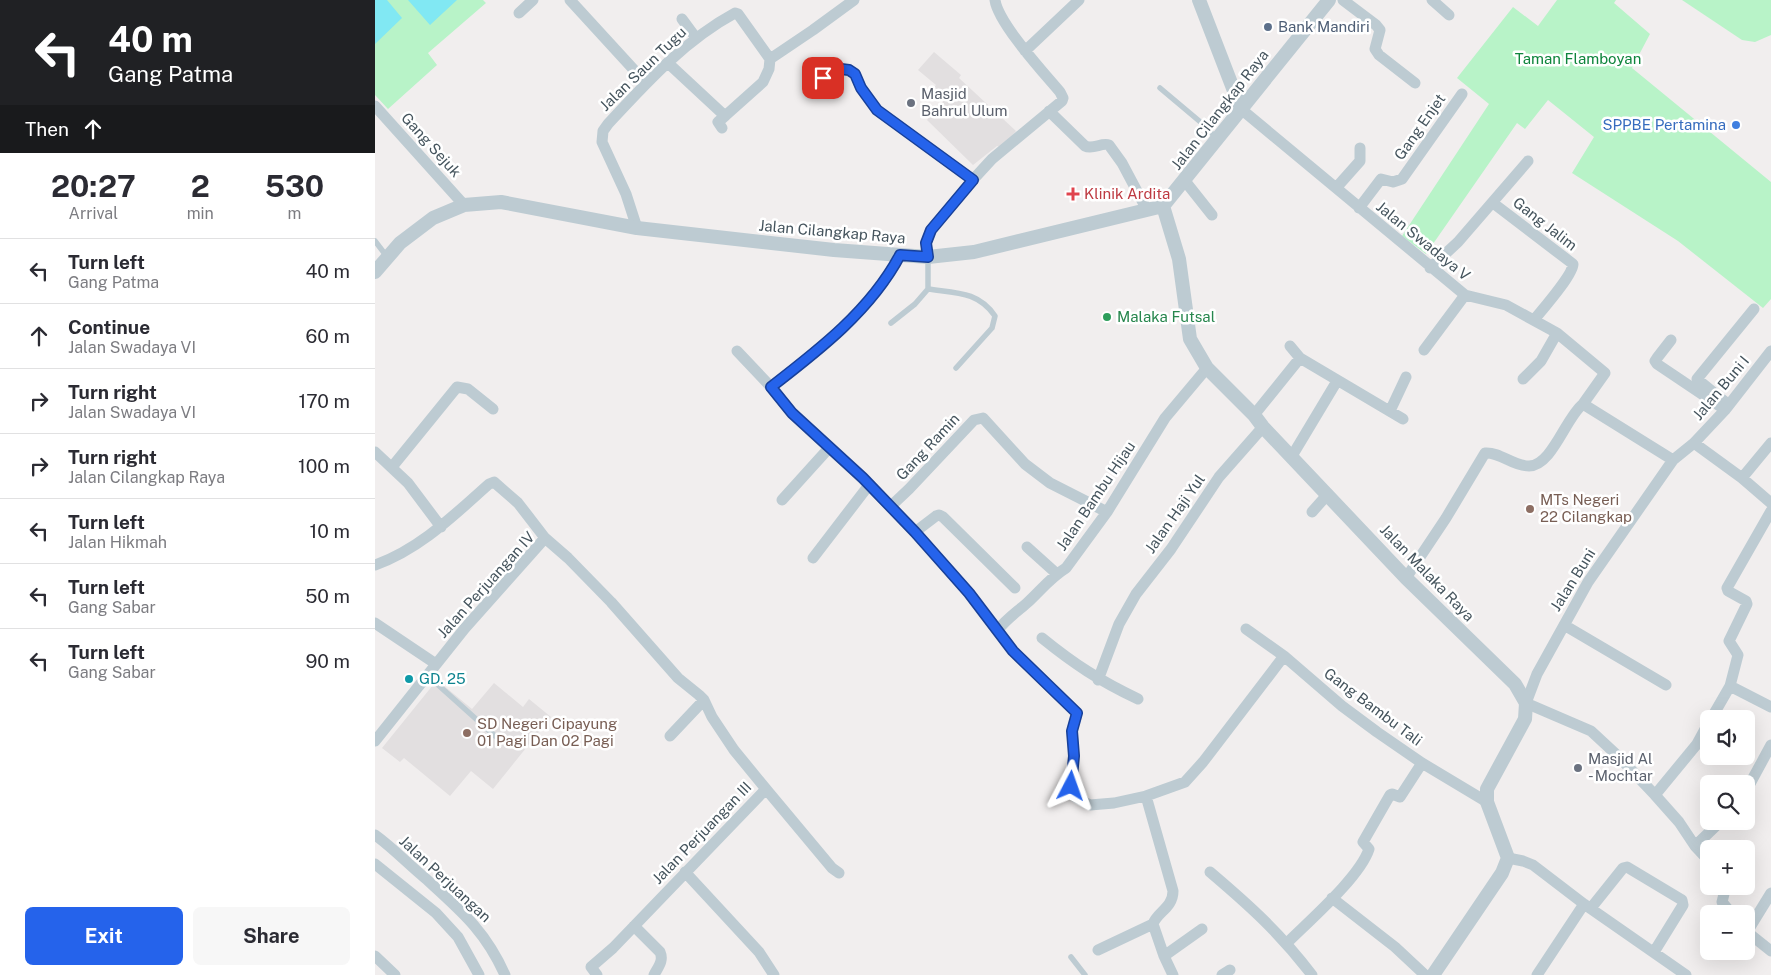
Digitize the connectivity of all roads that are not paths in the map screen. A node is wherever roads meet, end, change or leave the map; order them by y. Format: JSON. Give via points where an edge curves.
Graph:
{"nodes":[{"id":1,"x":533,"y":0,"type":"edge"},
{"id":2,"x":570,"y":0,"type":"edge"},
{"id":3,"x":854,"y":0,"type":"edge"},
{"id":4,"x":995,"y":0,"type":"edge"},
{"id":5,"x":1079,"y":0,"type":"edge"},
{"id":6,"x":1199,"y":0,"type":"edge"},
{"id":7,"x":1329,"y":0,"type":"edge"},
{"id":8,"x":1343,"y":0,"type":"edge"},
{"id":9,"x":1432,"y":0,"type":"edge"},
{"id":10,"x":519,"y":13,"type":"dead end"},
{"id":11,"x":1449,"y":15,"type":"dead end"},
{"id":12,"x":682,"y":19,"type":"dead end"},
{"id":13,"x":696,"y":38,"type":"junction"},
{"id":14,"x":1025,"y":51,"type":"junction"},
{"id":15,"x":770,"y":59,"type":"junction"},
{"id":16,"x":668,"y":63,"type":"junction"},
{"id":17,"x":646,"y":83,"type":"junction"},
{"id":18,"x":1415,"y":83,"type":"dead end"},
{"id":19,"x":811,"y":87,"type":"dead end"},
{"id":20,"x":1160,"y":88,"type":"dead end"},
{"id":21,"x":1462,"y":94,"type":"dead end"},
{"id":22,"x":375,"y":106,"type":"edge"},
{"id":23,"x":1241,"y":109,"type":"junction"},
{"id":24,"x":1049,"y":111,"type":"junction"},
{"id":25,"x":1217,"y":139,"type":"junction"},
{"id":26,"x":1360,"y":148,"type":"dead end"},
{"id":27,"x":1528,"y":161,"type":"dead end"},
{"id":28,"x":973,"y":180,"type":"junction"},
{"id":29,"x":1185,"y":181,"type":"junction"},
{"id":30,"x":1336,"y":188,"type":"junction"},
{"id":31,"x":1493,"y":203,"type":"junction"},
{"id":32,"x":464,"y":205,"type":"junction"},
{"id":33,"x":1163,"y":206,"type":"junction"},
{"id":34,"x":1359,"y":208,"type":"junction"},
{"id":35,"x":1147,"y":210,"type":"junction"},
{"id":36,"x":1212,"y":215,"type":"dead end"},
{"id":37,"x":637,"y":228,"type":"junction"},
{"id":38,"x":375,"y":241,"type":"edge"},
{"id":39,"x":900,"y":255,"type":"junction"},
{"id":40,"x":928,"y":257,"type":"junction"},
{"id":41,"x":388,"y":258,"type":"junction"},
{"id":42,"x":1430,"y":268,"type":"junction"},
{"id":43,"x":375,"y":272,"type":"edge"},
{"id":44,"x":928,"y":289,"type":"junction"},
{"id":45,"x":1465,"y":295,"type":"junction"},
{"id":46,"x":1754,"y":309,"type":"dead end"},
{"id":47,"x":1534,"y":320,"type":"junction"},
{"id":48,"x":891,"y":322,"type":"dead end"},
{"id":49,"x":1557,"y":333,"type":"junction"},
{"id":50,"x":1671,"y":340,"type":"dead end"},
{"id":51,"x":1290,"y":346,"type":"dead end"},
{"id":52,"x":1424,"y":350,"type":"dead end"},
{"id":53,"x":737,"y":351,"type":"dead end"},
{"id":54,"x":1771,"y":351,"type":"edge"},
{"id":55,"x":1300,"y":358,"type":"junction"},
{"id":56,"x":956,"y":368,"type":"dead end"},
{"id":57,"x":1207,"y":368,"type":"junction"},
{"id":58,"x":1406,"y":377,"type":"dead end"},
{"id":59,"x":1523,"y":379,"type":"dead end"},
{"id":60,"x":1337,"y":381,"type":"junction"},
{"id":61,"x":771,"y":387,"type":"junction"},
{"id":62,"x":1583,"y":404,"type":"junction"},
{"id":63,"x":1727,"y":408,"type":"junction"},
{"id":64,"x":493,"y":409,"type":"dead end"},
{"id":65,"x":1390,"y":411,"type":"junction"},
{"id":66,"x":1254,"y":415,"type":"junction"},
{"id":67,"x":1403,"y":419,"type":"dead end"},
{"id":68,"x":1263,"y":427,"type":"junction"},
{"id":69,"x":1694,"y":443,"type":"junction"},
{"id":70,"x":1771,"y":443,"type":"edge"},
{"id":71,"x":829,"y":448,"type":"junction"},
{"id":72,"x":375,"y":452,"type":"edge"},
{"id":73,"x":1292,"y":456,"type":"junction"},
{"id":74,"x":1673,"y":460,"type":"junction"},
{"id":75,"x":392,"y":467,"type":"junction"},
{"id":76,"x":1742,"y":478,"type":"junction"},
{"id":77,"x":869,"y":486,"type":"junction"},
{"id":78,"x":1328,"y":494,"type":"junction"},
{"id":79,"x":782,"y":500,"type":"dead end"},
{"id":80,"x":1771,"y":503,"type":"edge"},
{"id":81,"x":891,"y":506,"type":"junction"},
{"id":82,"x":1771,"y":511,"type":"edge"},
{"id":83,"x":1107,"y":512,"type":"junction"},
{"id":84,"x":1312,"y":512,"type":"dead end"},
{"id":85,"x":441,"y":527,"type":"junction"},
{"id":86,"x":915,"y":532,"type":"junction"},
{"id":87,"x":545,"y":538,"type":"junction"},
{"id":88,"x":1027,"y":547,"type":"dead end"},
{"id":89,"x":813,"y":558,"type":"dead end"},
{"id":90,"x":375,"y":565,"type":"edge"},
{"id":91,"x":1057,"y":574,"type":"junction"},
{"id":92,"x":1406,"y":578,"type":"junction"},
{"id":93,"x":1015,"y":588,"type":"dead end"},
{"id":94,"x":375,"y":623,"type":"edge"},
{"id":95,"x":1564,"y":624,"type":"junction"},
{"id":96,"x":998,"y":630,"type":"junction"},
{"id":97,"x":1245,"y":630,"type":"dead end"},
{"id":98,"x":1042,"y":638,"type":"dead end"},
{"id":99,"x":648,"y":645,"type":"joint"},
{"id":100,"x":1284,"y":656,"type":"junction"},
{"id":101,"x":436,"y":664,"type":"junction"},
{"id":102,"x":427,"y":675,"type":"junction"},
{"id":103,"x":1098,"y":680,"type":"junction"},
{"id":104,"x":1666,"y":685,"type":"dead end"},
{"id":105,"x":1730,"y":686,"type":"junction"},
{"id":106,"x":1138,"y":699,"type":"dead end"},
{"id":107,"x":704,"y":700,"type":"junction"},
{"id":108,"x":1525,"y":703,"type":"junction"},
{"id":109,"x":1771,"y":707,"type":"edge"},
{"id":110,"x":1716,"y":710,"type":"edge"},
{"id":111,"x":375,"y":720,"type":"edge"},
{"id":112,"x":385,"y":727,"type":"junction"},
{"id":113,"x":495,"y":736,"type":"dead end"},
{"id":114,"x":670,"y":736,"type":"dead end"},
{"id":115,"x":1700,"y":738,"type":"edge"},
{"id":116,"x":375,"y":741,"type":"edge"},
{"id":117,"x":1771,"y":745,"type":"edge"},
{"id":118,"x":1423,"y":763,"type":"junction"},
{"id":119,"x":1754,"y":775,"type":"edge"},
{"id":120,"x":766,"y":789,"type":"junction"},
{"id":121,"x":1655,"y":795,"type":"junction"},
{"id":122,"x":1145,"y":796,"type":"junction"},
{"id":123,"x":1487,"y":802,"type":"junction"},
{"id":124,"x":1712,"y":830,"type":"edge"},
{"id":125,"x":375,"y":835,"type":"edge"},
{"id":126,"x":1695,"y":846,"type":"junction"},
{"id":127,"x":1700,"y":851,"type":"edge"},
{"id":128,"x":1508,"y":858,"type":"junction"},
{"id":129,"x":375,"y":864,"type":"edge"},
{"id":130,"x":685,"y":872,"type":"junction"},
{"id":131,"x":1210,"y":872,"type":"dead end"},
{"id":132,"x":839,"y":873,"type":"dead end"},
{"id":133,"x":1771,"y":893,"type":"edge"},
{"id":134,"x":1332,"y":898,"type":"junction"},
{"id":135,"x":1587,"y":906,"type":"junction"},
{"id":136,"x":1755,"y":918,"type":"edge"},
{"id":137,"x":1153,"y":924,"type":"junction"},
{"id":138,"x":634,"y":926,"type":"junction"},
{"id":139,"x":1202,"y":929,"type":"dead end"},
{"id":140,"x":1755,"y":938,"type":"edge"},
{"id":141,"x":1287,"y":943,"type":"junction"},
{"id":142,"x":1098,"y":950,"type":"dead end"},
{"id":143,"x":1771,"y":951,"type":"edge"},
{"id":144,"x":1654,"y":952,"type":"junction"},
{"id":145,"x":375,"y":956,"type":"edge"},
{"id":146,"x":1164,"y":956,"type":"junction"},
{"id":147,"x":1071,"y":957,"type":"dead end"},
{"id":148,"x":594,"y":971,"type":"edge"},
{"id":149,"x":395,"y":975,"type":"edge"},
{"id":150,"x":479,"y":975,"type":"edge"},
{"id":151,"x":505,"y":975,"type":"edge"},
{"id":152,"x":654,"y":975,"type":"edge"},
{"id":153,"x":774,"y":975,"type":"edge"},
{"id":154,"x":1085,"y":975,"type":"edge"},
{"id":155,"x":1173,"y":975,"type":"edge"},
{"id":156,"x":1312,"y":975,"type":"edge"},
{"id":157,"x":1425,"y":975,"type":"edge"},
{"id":158,"x":1433,"y":975,"type":"edge"},
{"id":159,"x":1538,"y":975,"type":"edge"},
{"id":160,"x":1686,"y":975,"type":"edge"}],
"edges":[{"from":1,"to":10,"type":"street"},
{"from":2,"to":17,"type":"street"},
{"from":3,"to":15,"type":"street"},
{"from":4,"to":14,"type":"street","via":[[998,11]]},
{"from":5,"to":14,"type":"street"},
{"from":6,"to":23,"type":"street"},
{"from":7,"to":23,"type":"street","name":"Jalan Cilangkap Raya"},
{"from":8,"to":18,"type":"street","via":[[1380,30],[1375,49],[1379,55]]},
{"from":9,"to":11,"type":"street"},
{"from":12,"to":13,"type":"street"},
{"from":13,"to":15,"type":"street","name":"Jalan Saun Tugu","via":[[736,13]]},
{"from":13,"to":16,"type":"street","name":"Jalan Saun Tugu"},
{"from":14,"to":24,"type":"street","via":[[1063,96],[1062,101]]},
{"from":15,"to":16,"type":"street","via":[[763,82],[724,122]]},
{"from":16,"to":17,"type":"street","name":"Jalan Saun Tugu"},
{"from":17,"to":37,"type":"street","name":"Jalan Saun Tugu","via":[[607,124],[601,135]]},
{"from":19,"to":28,"type":"street","via":[[841,69],[849,70],[855,74],[877,110]]},
{"from":20,"to":25,"type":"lane","via":[[1204,124]]},
{"from":21,"to":34,"type":"street","name":"Gang Enjet","via":[[1402,179],[1393,182],[1381,179]]},
{"from":22,"to":32,"type":"street","name":"Gang Sejuk"},
{"from":23,"to":25,"type":"street","name":"Jalan Cilangkap Raya"},
{"from":23,"to":30,"type":"street","name":"Jalan Swadaya V"},
{"from":24,"to":28,"type":"street","via":[[992,159]]},
{"from":24,"to":35,"type":"street","via":[[1085,146],[1109,145]]},
{"from":25,"to":29,"type":"street","name":"Jalan Cilangkap Raya"},
{"from":26,"to":30,"type":"street","via":[[1360,161]]},
{"from":27,"to":31,"type":"street"},
{"from":28,"to":40,"type":"street","via":[[931,230],[926,243]]},
{"from":29,"to":33,"type":"street","name":"Jalan Cilangkap Raya"},
{"from":29,"to":36,"type":"street"},
{"from":30,"to":34,"type":"street","name":"Jalan Swadaya V"},
{"from":31,"to":42,"type":"street"},
{"from":31,"to":47,"type":"street","name":"Gang Jalim","via":[[1573,264],[1562,285]]},
{"from":32,"to":37,"type":"street","name":"Jalan Cilangkap Raya","via":[[501,202]]},
{"from":32,"to":41,"type":"street","name":"Jalan Cilangkap Raya","via":[[433,218],[400,243]]},
{"from":33,"to":35,"type":"street","name":"Jalan Cilangkap Raya"},
{"from":33,"to":57,"type":"street","name":"Jalan Malaka Raya","via":[[1179,259],[1190,339]]},
{"from":34,"to":42,"type":"street","name":"Jalan Swadaya V"},
{"from":35,"to":40,"type":"street","name":"Jalan Cilangkap Raya","via":[[973,252]]},
{"from":37,"to":39,"type":"street","name":"Jalan Cilangkap Raya"},
{"from":38,"to":41,"type":"lane"},
{"from":39,"to":40,"type":"street","name":"Jalan Cilangkap Raya"},
{"from":39,"to":61,"type":"street","via":[[871,299],[812,356]]},
{"from":40,"to":44,"type":"lane"},
{"from":41,"to":43,"type":"street","name":"Jalan Cilangkap Raya"},
{"from":42,"to":45,"type":"street","name":"Jalan Swadaya V"},
{"from":44,"to":48,"type":"lane","via":[[915,304]]},
{"from":44,"to":56,"type":"lane","via":[[972,296],[987,305],[995,316],[992,328]]},
{"from":45,"to":47,"type":"street","name":"Jalan Swadaya V","via":[[1506,305]]},
{"from":45,"to":52,"type":"street"},
{"from":46,"to":63,"type":"street","via":[[1697,379]]},
{"from":47,"to":49,"type":"street","name":"Jalan Swadaya V"},
{"from":49,"to":59,"type":"street","via":[[1541,361]]},
{"from":49,"to":62,"type":"street","name":"Jalan Swadaya V","via":[[1605,373]]},
{"from":50,"to":63,"type":"street","via":[[1655,361],[1657,364]]},
{"from":51,"to":55,"type":"street"},
{"from":53,"to":61,"type":"street"},
{"from":54,"to":63,"type":"street","name":"Jalan Buni I"},
{"from":55,"to":60,"type":"street"},
{"from":55,"to":66,"type":"street"},
{"from":57,"to":66,"type":"street","name":"Jalan Malaka Raya"},
{"from":57,"to":83,"type":"street","name":"Jalan Bambu Hijau","via":[[1165,418]]},
{"from":58,"to":65,"type":"street"},
{"from":60,"to":65,"type":"street"},
{"from":60,"to":73,"type":"street"},
{"from":61,"to":71,"type":"street","via":[[792,413]]},
{"from":62,"to":74,"type":"street"},
{"from":62,"to":92,"type":"street","via":[[1550,451],[1536,464],[1526,466],[1500,455],[1485,454]]},
{"from":63,"to":69,"type":"street","name":"Jalan Buni I"},
{"from":64,"to":75,"type":"street","via":[[468,389],[457,387]]},
{"from":65,"to":67,"type":"street"},
{"from":66,"to":68,"type":"street","name":"Jalan Malaka Raya"},
{"from":68,"to":73,"type":"street","name":"Jalan Malaka Raya"},
{"from":68,"to":103,"type":"street","name":"Jalan Haji Yul","via":[[1219,477],[1171,549],[1136,594],[1119,624]]},
{"from":69,"to":74,"type":"street","name":"Jalan Buni"},
{"from":69,"to":76,"type":"street"},
{"from":70,"to":76,"type":"street"},
{"from":71,"to":77,"type":"street"},
{"from":71,"to":79,"type":"street"},
{"from":72,"to":75,"type":"street"},
{"from":73,"to":78,"type":"street","name":"Jalan Malaka Raya"},
{"from":74,"to":95,"type":"street","name":"Jalan Buni","via":[[1588,582]]},
{"from":75,"to":85,"type":"street","via":[[417,493]]},
{"from":76,"to":80,"type":"street"},
{"from":77,"to":81,"type":"street"},
{"from":77,"to":89,"type":"street"},
{"from":78,"to":84,"type":"street"},
{"from":78,"to":92,"type":"street","name":"Jalan Malaka Raya"},
{"from":81,"to":83,"type":"street","name":"Gang Ramin","via":[[974,420],[983,418],[1025,464],[1050,483]]},
{"from":81,"to":86,"type":"street"},
{"from":82,"to":105,"type":"street","via":[[1727,588],[1747,604],[1729,641],[1738,655]]},
{"from":83,"to":91,"type":"street","name":"Jalan Bambu Hijau","via":[[1066,568]]},
{"from":85,"to":87,"type":"street","via":[[493,482],[518,503]]},
{"from":85,"to":90,"type":"street","via":[[395,557]]},
{"from":86,"to":93,"type":"street","via":[[936,516],[943,517]]},
{"from":86,"to":96,"type":"street"},
{"from":87,"to":99,"type":"street","name":"Jalan Perjuangan IV","via":[[611,602]]},
{"from":87,"to":101,"type":"street","name":"Jalan Perjuangan IV"},
{"from":88,"to":91,"type":"street"},
{"from":91,"to":96,"type":"street","name":"Jalan Bambu Hijau"},
{"from":92,"to":108,"type":"street","name":"Jalan Malaka Raya","via":[[1515,684]]},
{"from":94,"to":101,"type":"street"},
{"from":95,"to":104,"type":"street"},
{"from":95,"to":108,"type":"street","name":"Jalan Buni"},
{"from":96,"to":122,"type":"street","via":[[1013,651],[1077,713],[1072,731],[1071,786],[1075,797],[1090,805]]},
{"from":97,"to":100,"type":"street","name":"Gang Bambu Tali"},
{"from":98,"to":103,"type":"street"},
{"from":99,"to":107,"type":"street","name":"Jalan Perjuangan III","via":[[678,678]]},
{"from":100,"to":118,"type":"street","name":"Gang Bambu Tali","via":[[1342,706]]},
{"from":100,"to":122,"type":"street","via":[[1185,782]]},
{"from":101,"to":102,"type":"street","name":"Jalan Perjuangan IV"},
{"from":102,"to":112,"type":"street","name":"Jalan Perjuangan IV"},
{"from":102,"to":113,"type":"lane"},
{"from":103,"to":106,"type":"street"},
{"from":105,"to":109,"type":"street"},
{"from":105,"to":110,"type":"street"},
{"from":107,"to":114,"type":"street"},
{"from":107,"to":120,"type":"street","name":"Jalan Perjuangan III","via":[[734,750]]},
{"from":108,"to":121,"type":"street","via":[[1591,731]]},
{"from":108,"to":123,"type":"street","via":[[1525,719],[1487,789]]},
{"from":111,"to":112,"type":"street"},
{"from":112,"to":116,"type":"street","name":"Jalan Perjuangan IV"},
{"from":115,"to":121,"type":"street"},
{"from":117,"to":119,"type":"street"},
{"from":118,"to":123,"type":"street","name":"Gang Bambu Tali"},
{"from":118,"to":134,"type":"street","via":[[1400,797],[1390,795],[1363,841],[1369,849],[1367,854]]},
{"from":120,"to":130,"type":"street","name":"Jalan Perjuangan III"},
{"from":120,"to":132,"type":"street"},
{"from":121,"to":126,"type":"street"},
{"from":122,"to":137,"type":"street","via":[[1173,891],[1167,907]]},
{"from":123,"to":128,"type":"street"},
{"from":124,"to":126,"type":"street"},
{"from":125,"to":151,"type":"street","name":"Jalan Perjuangan","via":[[476,926]]},
{"from":126,"to":127,"type":"street"},
{"from":128,"to":135,"type":"street","via":[[1533,865]]},
{"from":128,"to":158,"type":"street","via":[[1502,873]]},
{"from":129,"to":150,"type":"street","via":[[436,912],[458,937]]},
{"from":130,"to":138,"type":"street","name":"Jalan Perjuangan III"},
{"from":130,"to":153,"type":"street","via":[[759,952]]},
{"from":131,"to":141,"type":"street","via":[[1255,910]]},
{"from":133,"to":136,"type":"street"},
{"from":134,"to":141,"type":"street"},
{"from":134,"to":157,"type":"street"},
{"from":135,"to":144,"type":"street"},
{"from":135,"to":144,"type":"street","via":[[1627,867],[1682,900],[1683,905]]},
{"from":135,"to":159,"type":"street"},
{"from":137,"to":142,"type":"street"},
{"from":137,"to":146,"type":"street"},
{"from":138,"to":148,"type":"street","name":"Jalan Perjuangan III"},
{"from":138,"to":152,"type":"street","via":[[662,956]]},
{"from":139,"to":146,"type":"street"},
{"from":140,"to":143,"type":"street"},
{"from":141,"to":156,"type":"street"},
{"from":144,"to":160,"type":"street"},
{"from":145,"to":149,"type":"street"},
{"from":146,"to":155,"type":"street"},
{"from":147,"to":154,"type":"lane"}]}
